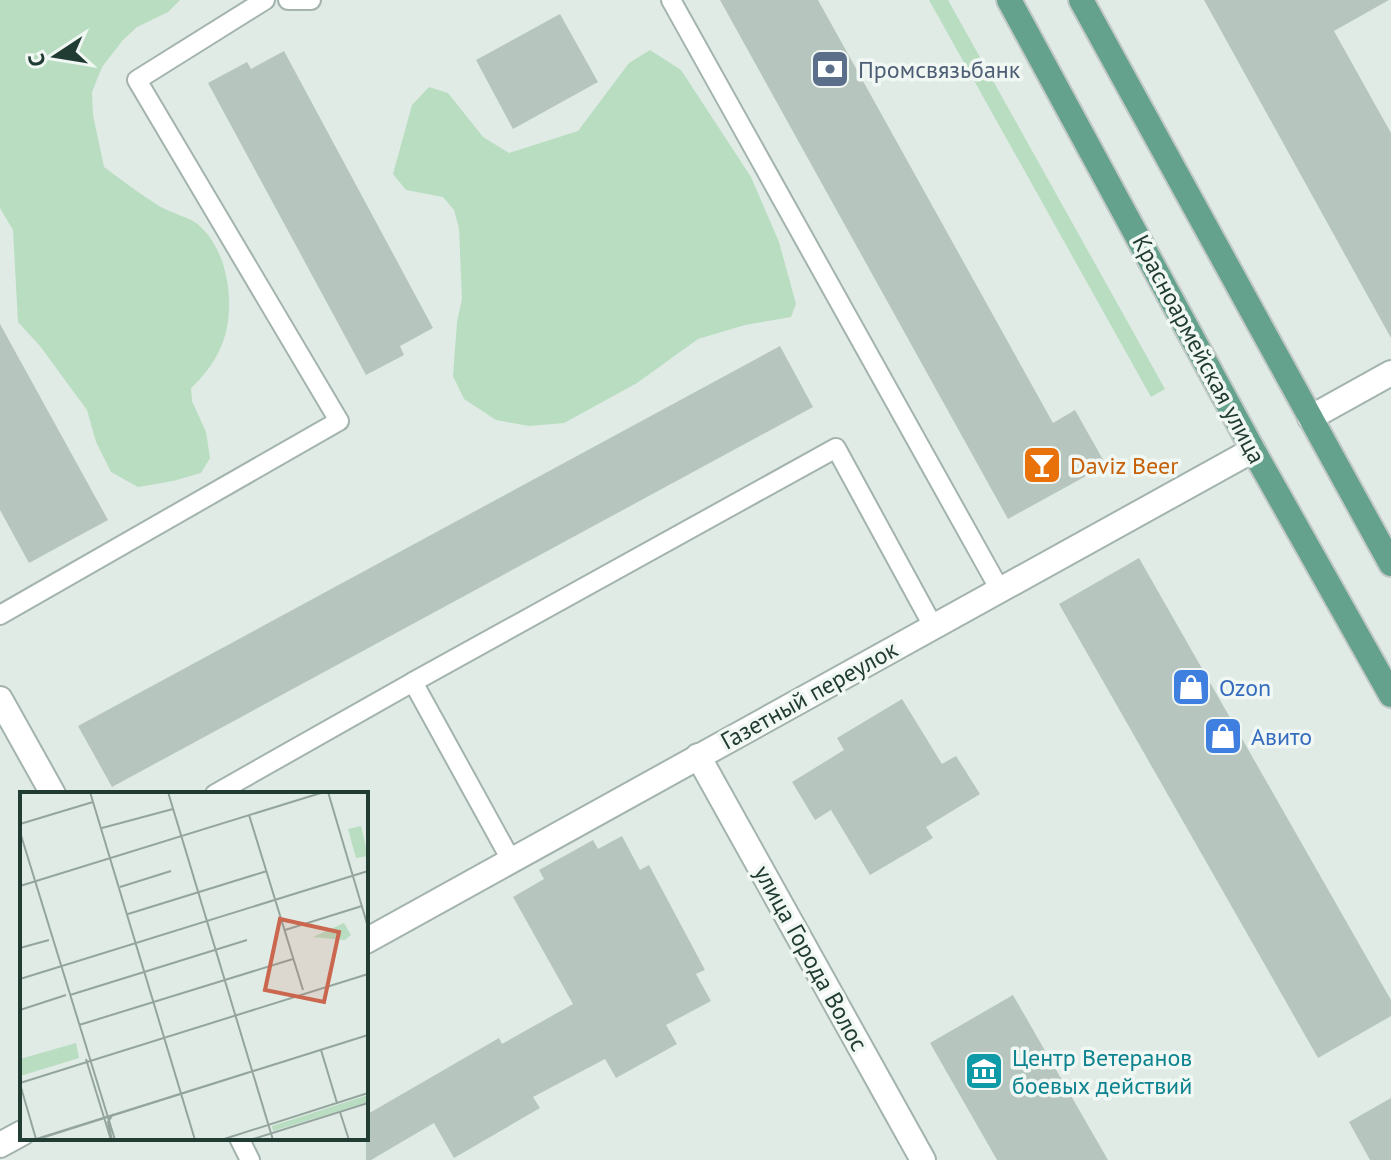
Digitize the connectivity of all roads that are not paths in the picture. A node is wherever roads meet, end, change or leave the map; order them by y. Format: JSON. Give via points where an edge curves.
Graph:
{"nodes":[{"id":1,"x":265,"y":0,"type":"edge"},
{"id":2,"x":288,"y":0,"type":"edge"},
{"id":3,"x":311,"y":0,"type":"edge"},
{"id":4,"x":671,"y":0,"type":"edge"},
{"id":5,"x":1009,"y":0,"type":"edge"},
{"id":6,"x":1081,"y":0,"type":"edge"},
{"id":7,"x":1391,"y":373,"type":"edge"},
{"id":8,"x":1310,"y":418,"type":"junction"},
{"id":9,"x":1253,"y":450,"type":"junction"},
{"id":10,"x":1391,"y":564,"type":"edge"},
{"id":11,"x":1000,"y":590,"type":"junction"},
{"id":12,"x":0,"y":615,"type":"edge"},
{"id":13,"x":933,"y":626,"type":"junction"},
{"id":14,"x":413,"y":682,"type":"junction"},
{"id":15,"x":1391,"y":695,"type":"edge"},
{"id":16,"x":0,"y":699,"type":"edge"},
{"id":17,"x":698,"y":756,"type":"junction"},
{"id":18,"x":52,"y":792,"type":"edge"},
{"id":19,"x":219,"y":792,"type":"edge"},
{"id":20,"x":511,"y":860,"type":"junction"},
{"id":21,"x":368,"y":940,"type":"edge"},
{"id":22,"x":20,"y":1134,"type":"edge"},
{"id":23,"x":240,"y":1140,"type":"edge"},
{"id":24,"x":0,"y":1145,"type":"edge"},
{"id":25,"x":250,"y":1160,"type":"edge"},
{"id":26,"x":923,"y":1160,"type":"edge"}],
"edges":[{"from":1,"to":12,"type":"lane","via":[[137,80],[339,421]]},
{"from":2,"to":3,"type":"lane"},
{"from":4,"to":11,"type":"lane"},
{"from":5,"to":9,"type":"main road","name":"Красноармейская улица"},
{"from":6,"to":8,"type":"main road"},
{"from":7,"to":8,"type":"street"},
{"from":8,"to":10,"type":"main road"},
{"from":9,"to":11,"type":"street","name":"Газетный переулок"},
{"from":9,"to":15,"type":"main road","name":"Красноармейская улица"},
{"from":11,"to":13,"type":"street","name":"Газетный переулок"},
{"from":13,"to":14,"type":"lane","via":[[836,448]]},
{"from":13,"to":17,"type":"street","name":"Газетный переулок"},
{"from":14,"to":19,"type":"lane"},
{"from":14,"to":20,"type":"lane"},
{"from":16,"to":18,"type":"street"},
{"from":17,"to":20,"type":"street","name":"Газетный переулок"},
{"from":17,"to":26,"type":"street","name":"улица Города Волос"},
{"from":20,"to":21,"type":"street","name":"Газетный переулок"},
{"from":22,"to":24,"type":"street"},
{"from":23,"to":25,"type":"lane"}]}
